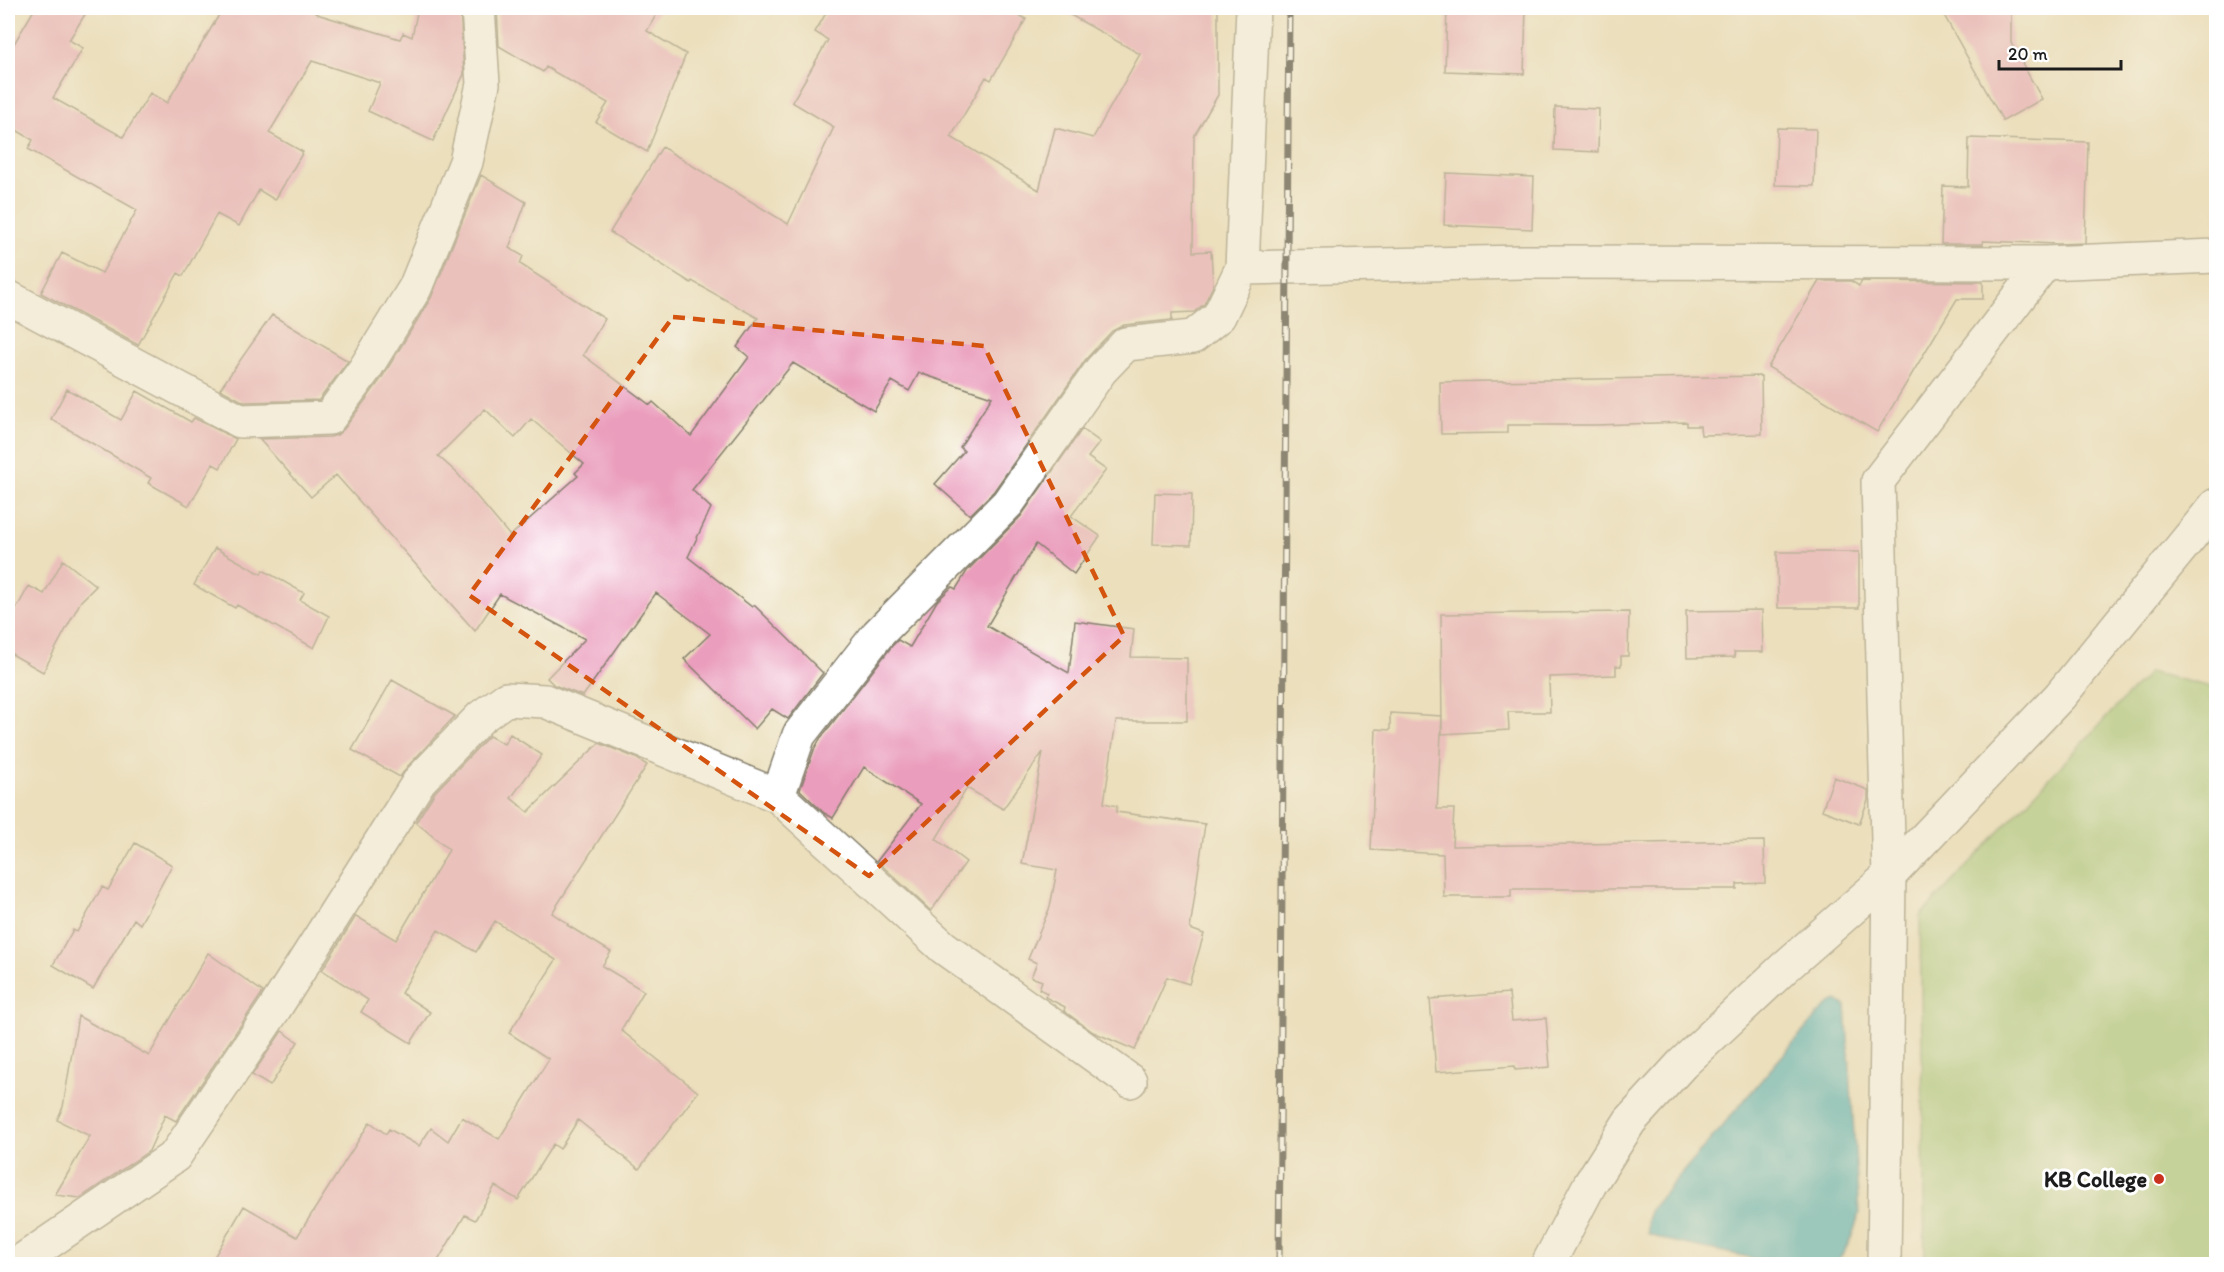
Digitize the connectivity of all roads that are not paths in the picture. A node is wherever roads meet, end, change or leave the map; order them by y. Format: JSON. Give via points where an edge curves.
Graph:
{"nodes":[{"id":1,"x":478,"y":8,"type":"edge"},
{"id":2,"x":1253,"y":8,"type":"edge"},
{"id":3,"x":2217,"y":256,"type":"edge"},
{"id":4,"x":2045,"y":263,"type":"junction"},
{"id":5,"x":1242,"y":268,"type":"junction"},
{"id":6,"x":8,"y":297,"type":"edge"},
{"id":7,"x":2217,"y":505,"type":"edge"},
{"id":8,"x":778,"y":796,"type":"junction"},
{"id":9,"x":1889,"y":876,"type":"junction"},
{"id":10,"x":1130,"y":1081,"type":"dead end"},
{"id":11,"x":17,"y":1264,"type":"edge"},
{"id":12,"x":1548,"y":1264,"type":"edge"},
{"id":13,"x":1884,"y":1264,"type":"edge"}],
"edges":[{"from":1,"to":6,"type":"street","via":[[483,84],[466,162],[415,288],[329,418],[240,421]]},
{"from":2,"to":5,"type":"street"},
{"from":3,"to":4,"type":"street"},
{"from":4,"to":5,"type":"street","via":[[1522,262]]},
{"from":4,"to":9,"type":"street","via":[[1878,482]]},
{"from":5,"to":8,"type":"street","via":[[1219,316],[1193,337],[1126,344],[1101,370],[1008,503],[878,634],[799,735]]},
{"from":7,"to":9,"type":"street","via":[[2060,696]]},
{"from":8,"to":10,"type":"street","via":[[943,947]]},
{"from":8,"to":11,"type":"street","via":[[545,701],[506,699],[481,717],[420,780],[175,1156]]},
{"from":9,"to":12,"type":"street","via":[[1682,1064],[1630,1121],[1590,1184]]},
{"from":9,"to":13,"type":"street"}]}
